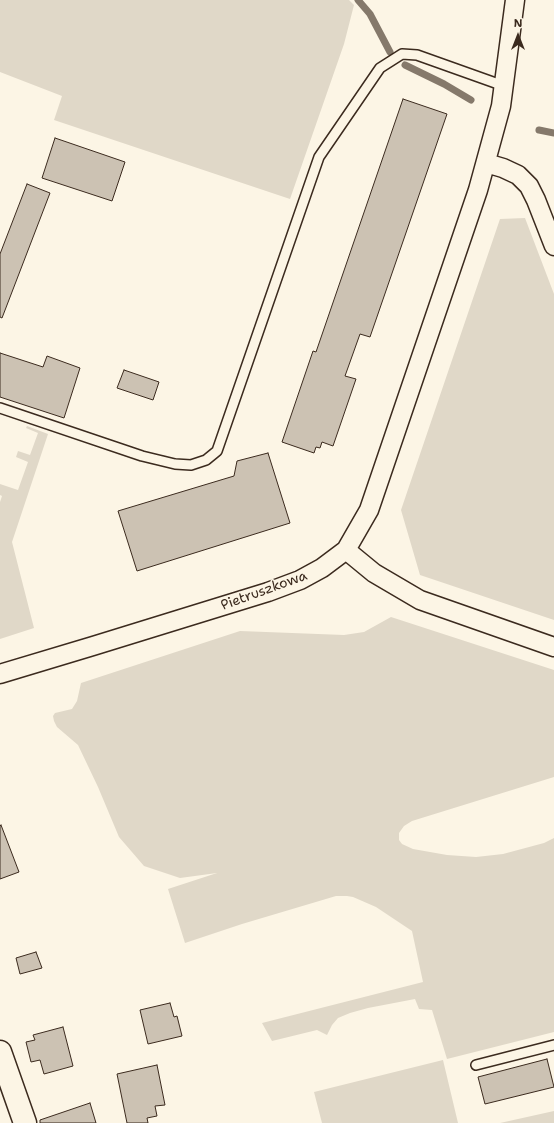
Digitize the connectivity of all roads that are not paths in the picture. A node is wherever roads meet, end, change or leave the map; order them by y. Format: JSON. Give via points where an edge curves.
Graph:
{"nodes":[{"id":1,"x":515,"y":0,"type":"edge"},
{"id":2,"x":504,"y":86,"type":"junction"},
{"id":3,"x":486,"y":163,"type":"junction"},
{"id":4,"x":554,"y":246,"type":"edge"},
{"id":5,"x":0,"y":408,"type":"edge"},
{"id":6,"x":346,"y":550,"type":"junction"},
{"id":7,"x":554,"y":647,"type":"edge"},
{"id":8,"x":0,"y":674,"type":"edge"},
{"id":9,"x":554,"y":1046,"type":"edge"},
{"id":10,"x":0,"y":1052,"type":"edge"},
{"id":11,"x":476,"y":1065,"type":"dead end"},
{"id":12,"x":25,"y":1123,"type":"edge"}],
"edges":[{"from":1,"to":2,"type":"street"},
{"from":2,"to":3,"type":"street"},
{"from":2,"to":5,"type":"lane","via":[[417,55],[402,54],[380,68],[319,156],[217,451],[206,460],[191,465],[142,456]]},
{"from":3,"to":4,"type":"street","via":[[518,175],[528,186]]},
{"from":3,"to":6,"type":"street","via":[[369,510]]},
{"from":6,"to":7,"type":"street","via":[[374,573],[420,600]]},
{"from":6,"to":8,"type":"street","name":"Pietruszkowa","via":[[317,571],[268,592]]},
{"from":9,"to":11,"type":"lane"},
{"from":10,"to":12,"type":"main road"}]}
